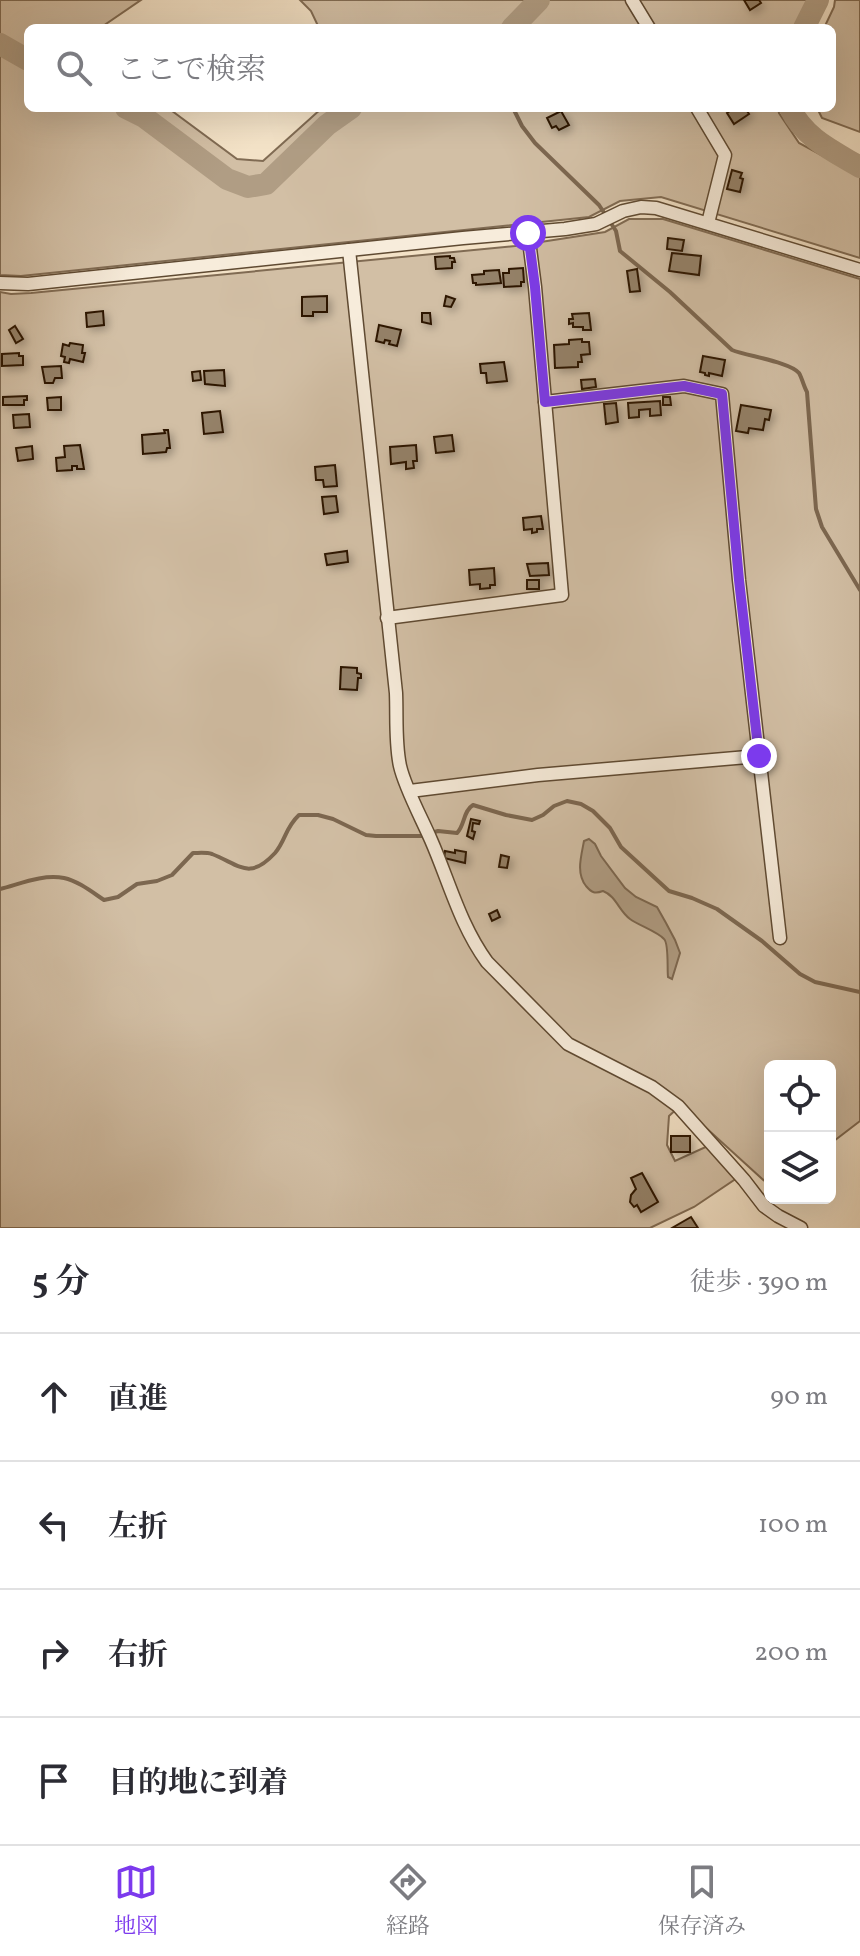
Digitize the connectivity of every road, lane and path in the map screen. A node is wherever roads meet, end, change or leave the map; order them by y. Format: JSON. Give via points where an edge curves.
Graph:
{"nodes":[{"id":1,"x":632,"y":0,"type":"edge"},
{"id":2,"x":647,"y":24,"type":"edge"},
{"id":3,"x":699,"y":112,"type":"edge"},
{"id":4,"x":708,"y":223,"type":"junction"},
{"id":5,"x":528,"y":233,"type":"junction"},
{"id":6,"x":349,"y":250,"type":"junction"},
{"id":7,"x":860,"y":270,"type":"edge"},
{"id":8,"x":0,"y":283,"type":"edge"},
{"id":9,"x":545,"y":402,"type":"junction"},
{"id":10,"x":387,"y":618,"type":"junction"},
{"id":11,"x":759,"y":756,"type":"junction"},
{"id":12,"x":410,"y":791,"type":"junction"},
{"id":13,"x":780,"y":938,"type":"dead end"},
{"id":14,"x":801,"y":1228,"type":"edge"}],
"edges":[{"from":1,"to":2,"type":"street"},
{"from":3,"to":4,"type":"street","via":[[725,155]]},
{"from":4,"to":5,"type":"street","via":[[641,207],[596,224]]},
{"from":4,"to":7,"type":"street"},
{"from":5,"to":6,"type":"street"},
{"from":5,"to":9,"type":"street"},
{"from":6,"to":8,"type":"street"},
{"from":6,"to":10,"type":"street"},
{"from":9,"to":10,"type":"street","via":[[562,595]]},
{"from":9,"to":11,"type":"street","via":[[684,386],[722,394]]},
{"from":10,"to":12,"type":"street","via":[[400,765]]},
{"from":11,"to":12,"type":"street"},
{"from":11,"to":13,"type":"street"},
{"from":12,"to":14,"type":"street","via":[[450,890],[487,962],[568,1044],[678,1106],[764,1206]]}]}
